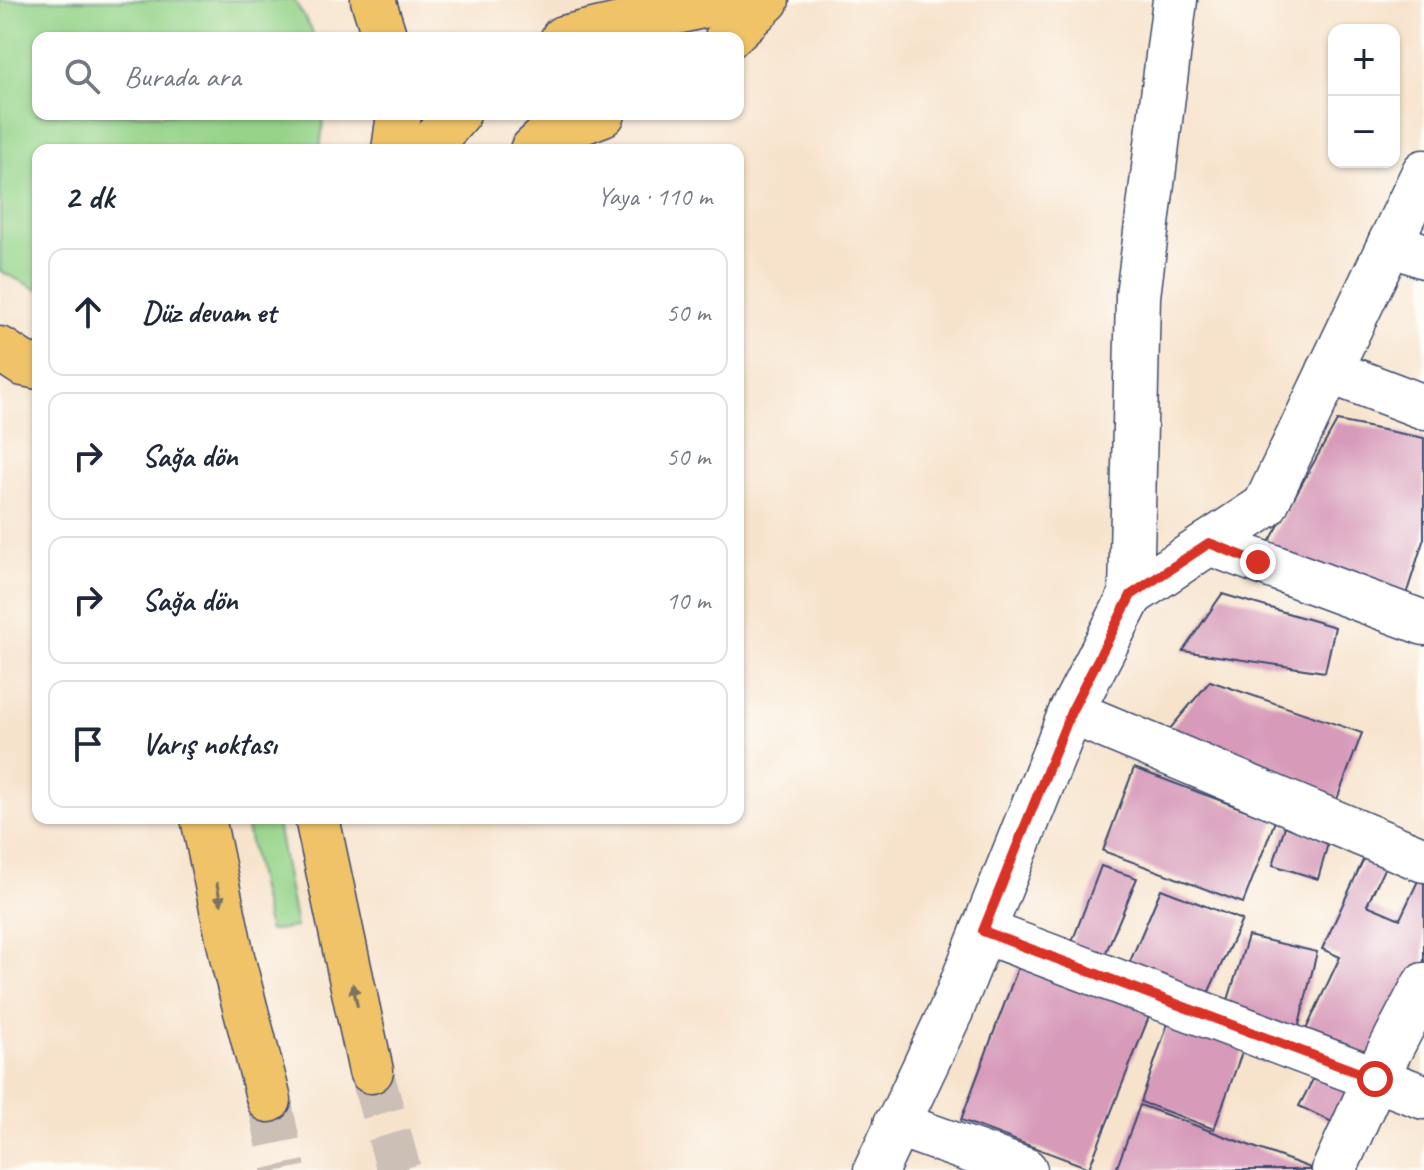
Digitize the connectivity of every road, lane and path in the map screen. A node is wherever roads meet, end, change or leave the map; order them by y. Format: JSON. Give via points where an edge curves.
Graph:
{"nodes":[{"id":1,"x":373,"y":0,"type":"edge"},
{"id":2,"x":728,"y":0,"type":"edge"},
{"id":3,"x":767,"y":0,"type":"edge"},
{"id":4,"x":1175,"y":0,"type":"edge"},
{"id":5,"x":383,"y":32,"type":"edge"},
{"id":6,"x":589,"y":32,"type":"edge"},
{"id":7,"x":733,"y":32,"type":"edge"},
{"id":8,"x":398,"y":120,"type":"edge"},
{"id":9,"x":453,"y":120,"type":"edge"},
{"id":10,"x":587,"y":120,"type":"edge"},
{"id":11,"x":395,"y":144,"type":"edge"},
{"id":12,"x":431,"y":144,"type":"edge"},
{"id":13,"x":538,"y":144,"type":"edge"},
{"id":14,"x":1424,"y":172,"type":"edge"},
{"id":15,"x":1407,"y":249,"type":"edge"},
{"id":16,"x":1329,"y":371,"type":"junction"},
{"id":17,"x":1424,"y":407,"type":"edge"},
{"id":18,"x":1209,"y":543,"type":"junction"},
{"id":19,"x":1131,"y":595,"type":"junction"},
{"id":20,"x":1424,"y":623,"type":"edge"},
{"id":21,"x":1071,"y":712,"type":"junction"},
{"id":22,"x":204,"y":824,"type":"edge"},
{"id":23,"x":318,"y":824,"type":"edge"},
{"id":24,"x":1424,"y":860,"type":"edge"},
{"id":25,"x":983,"y":931,"type":"junction"},
{"id":26,"x":1424,"y":985,"type":"edge"},
{"id":27,"x":371,"y":1071,"type":"tunnel mouth"},
{"id":28,"x":1375,"y":1079,"type":"junction"},
{"id":29,"x":1424,"y":1097,"type":"edge"},
{"id":30,"x":269,"y":1100,"type":"tunnel mouth"},
{"id":31,"x":896,"y":1124,"type":"junction"},
{"id":32,"x":876,"y":1170,"type":"edge"},
{"id":33,"x":1025,"y":1170,"type":"edge"},
{"id":34,"x":1334,"y":1170,"type":"edge"}],
"edges":[{"from":1,"to":5,"type":"main road"},
{"from":2,"to":6,"type":"main road"},
{"from":3,"to":7,"type":"main road"},
{"from":4,"to":19,"type":"street","via":[[1138,296]]},
{"from":8,"to":11,"type":"main road"},
{"from":9,"to":12,"type":"main road"},
{"from":10,"to":13,"type":"main road"},
{"from":14,"to":15,"type":"street"},
{"from":15,"to":16,"type":"street"},
{"from":16,"to":17,"type":"street"},
{"from":16,"to":18,"type":"street","via":[[1265,506]]},
{"from":18,"to":19,"type":"street"},
{"from":18,"to":20,"type":"street"},
{"from":19,"to":21,"type":"street"},
{"from":21,"to":24,"type":"street"},
{"from":21,"to":25,"type":"street"},
{"from":22,"to":30,"type":"main road","one_way":true},
{"from":27,"to":23,"type":"main road","one_way":true},
{"from":25,"to":28,"type":"street"},
{"from":25,"to":31,"type":"street"},
{"from":26,"to":28,"type":"street"},
{"from":28,"to":29,"type":"street"},
{"from":28,"to":34,"type":"street"},
{"from":31,"to":32,"type":"street"},
{"from":31,"to":33,"type":"street"}]}
